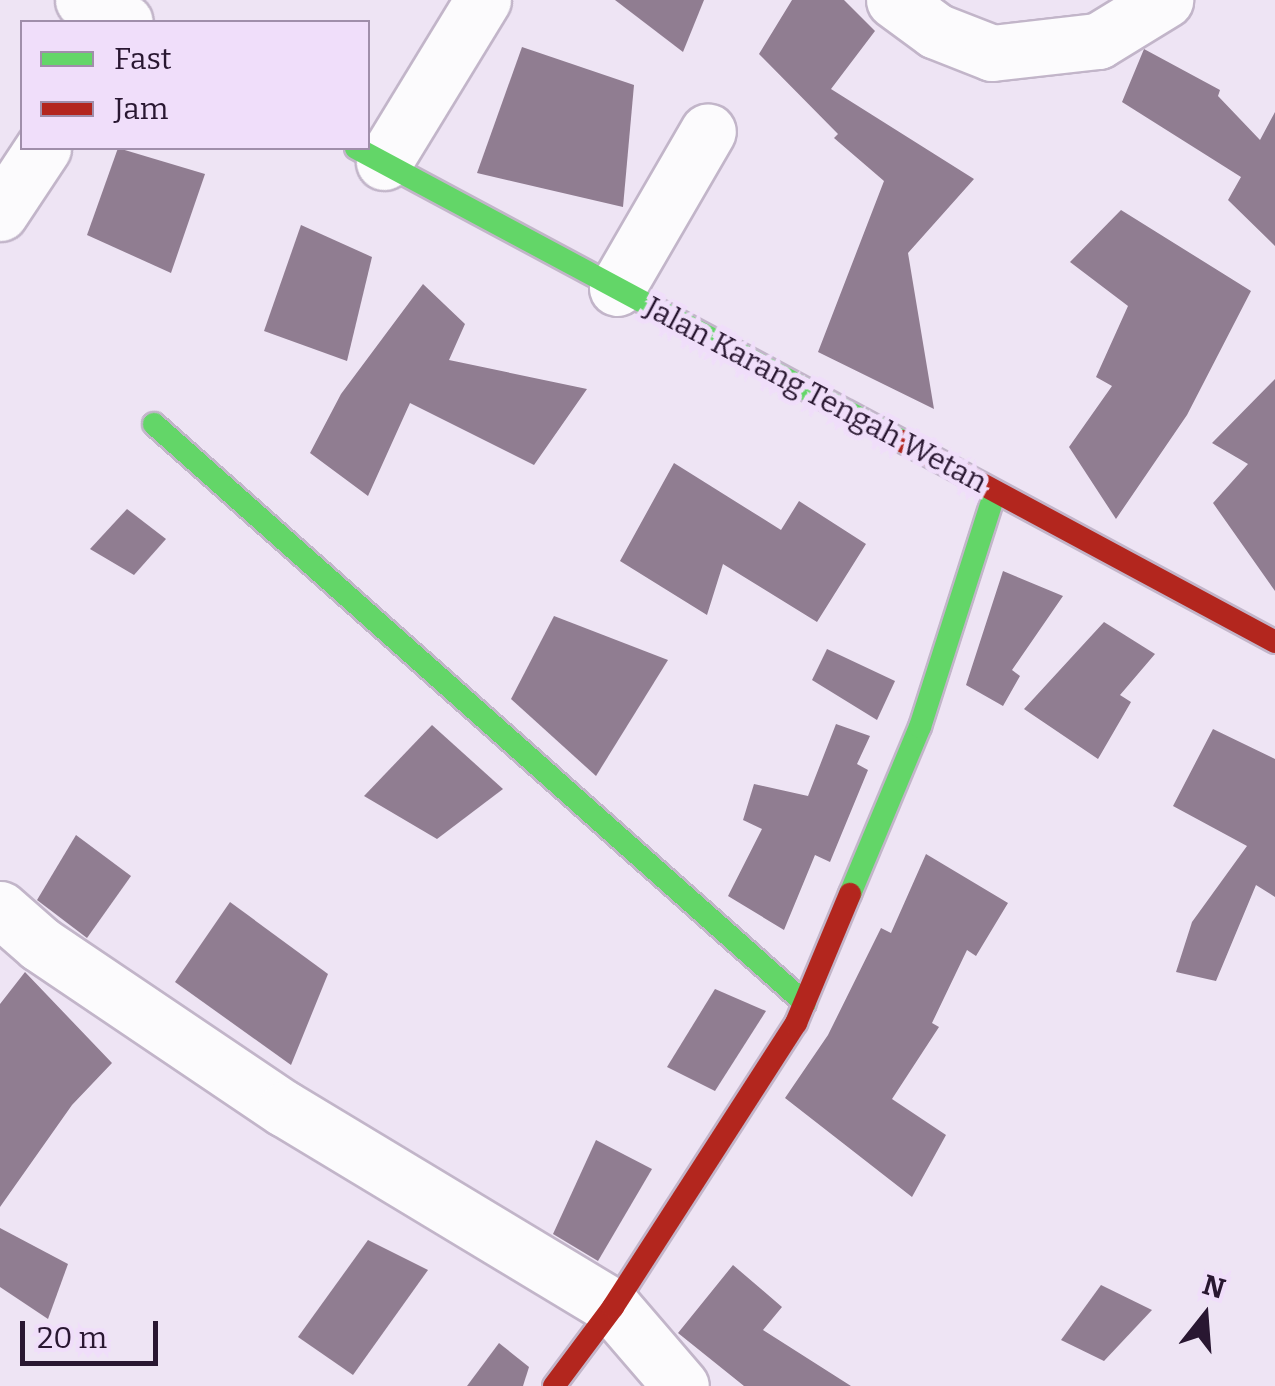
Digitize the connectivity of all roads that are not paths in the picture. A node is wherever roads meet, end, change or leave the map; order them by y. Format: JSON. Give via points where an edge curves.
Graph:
{"nodes":[{"id":1,"x":83,"y":0,"type":"edge"},
{"id":2,"x":484,"y":0,"type":"edge"},
{"id":3,"x":894,"y":0,"type":"edge"},
{"id":4,"x":1165,"y":0,"type":"edge"},
{"id":5,"x":121,"y":20,"type":"edge"},
{"id":6,"x":708,"y":131,"type":"dead end"},
{"id":7,"x":43,"y":150,"type":"edge"},
{"id":8,"x":370,"y":155,"type":"edge"},
{"id":9,"x":0,"y":213,"type":"edge"},
{"id":10,"x":617,"y":288,"type":"junction"},
{"id":11,"x":154,"y":424,"type":"dead end"},
{"id":12,"x":995,"y":492,"type":"junction"},
{"id":13,"x":1275,"y":642,"type":"edge"},
{"id":14,"x":0,"y":910,"type":"edge"},
{"id":15,"x":805,"y":1003,"type":"junction"},
{"id":16,"x":613,"y":1307,"type":"junction"},
{"id":17,"x":554,"y":1386,"type":"edge"},
{"id":18,"x":682,"y":1386,"type":"edge"}],
"edges":[{"from":1,"to":5,"type":"street"},
{"from":2,"to":8,"type":"street"},
{"from":3,"to":4,"type":"street","via":[[936,31],[992,53],[1098,41]]},
{"from":6,"to":10,"type":"street"},
{"from":7,"to":9,"type":"street"},
{"from":8,"to":10,"type":"street","name":"Jalan Karang Tengah Wetan"},
{"from":10,"to":12,"type":"street","name":"Jalan Karang Tengah Wetan"},
{"from":11,"to":15,"type":"street"},
{"from":12,"to":13,"type":"street","name":"Jalan Karang Tengah Wetan"},
{"from":12,"to":15,"type":"street","via":[[920,727]]},
{"from":14,"to":16,"type":"street","via":[[40,944],[285,1108]]},
{"from":15,"to":16,"type":"street"},
{"from":16,"to":17,"type":"street"},
{"from":16,"to":18,"type":"street"}]}
